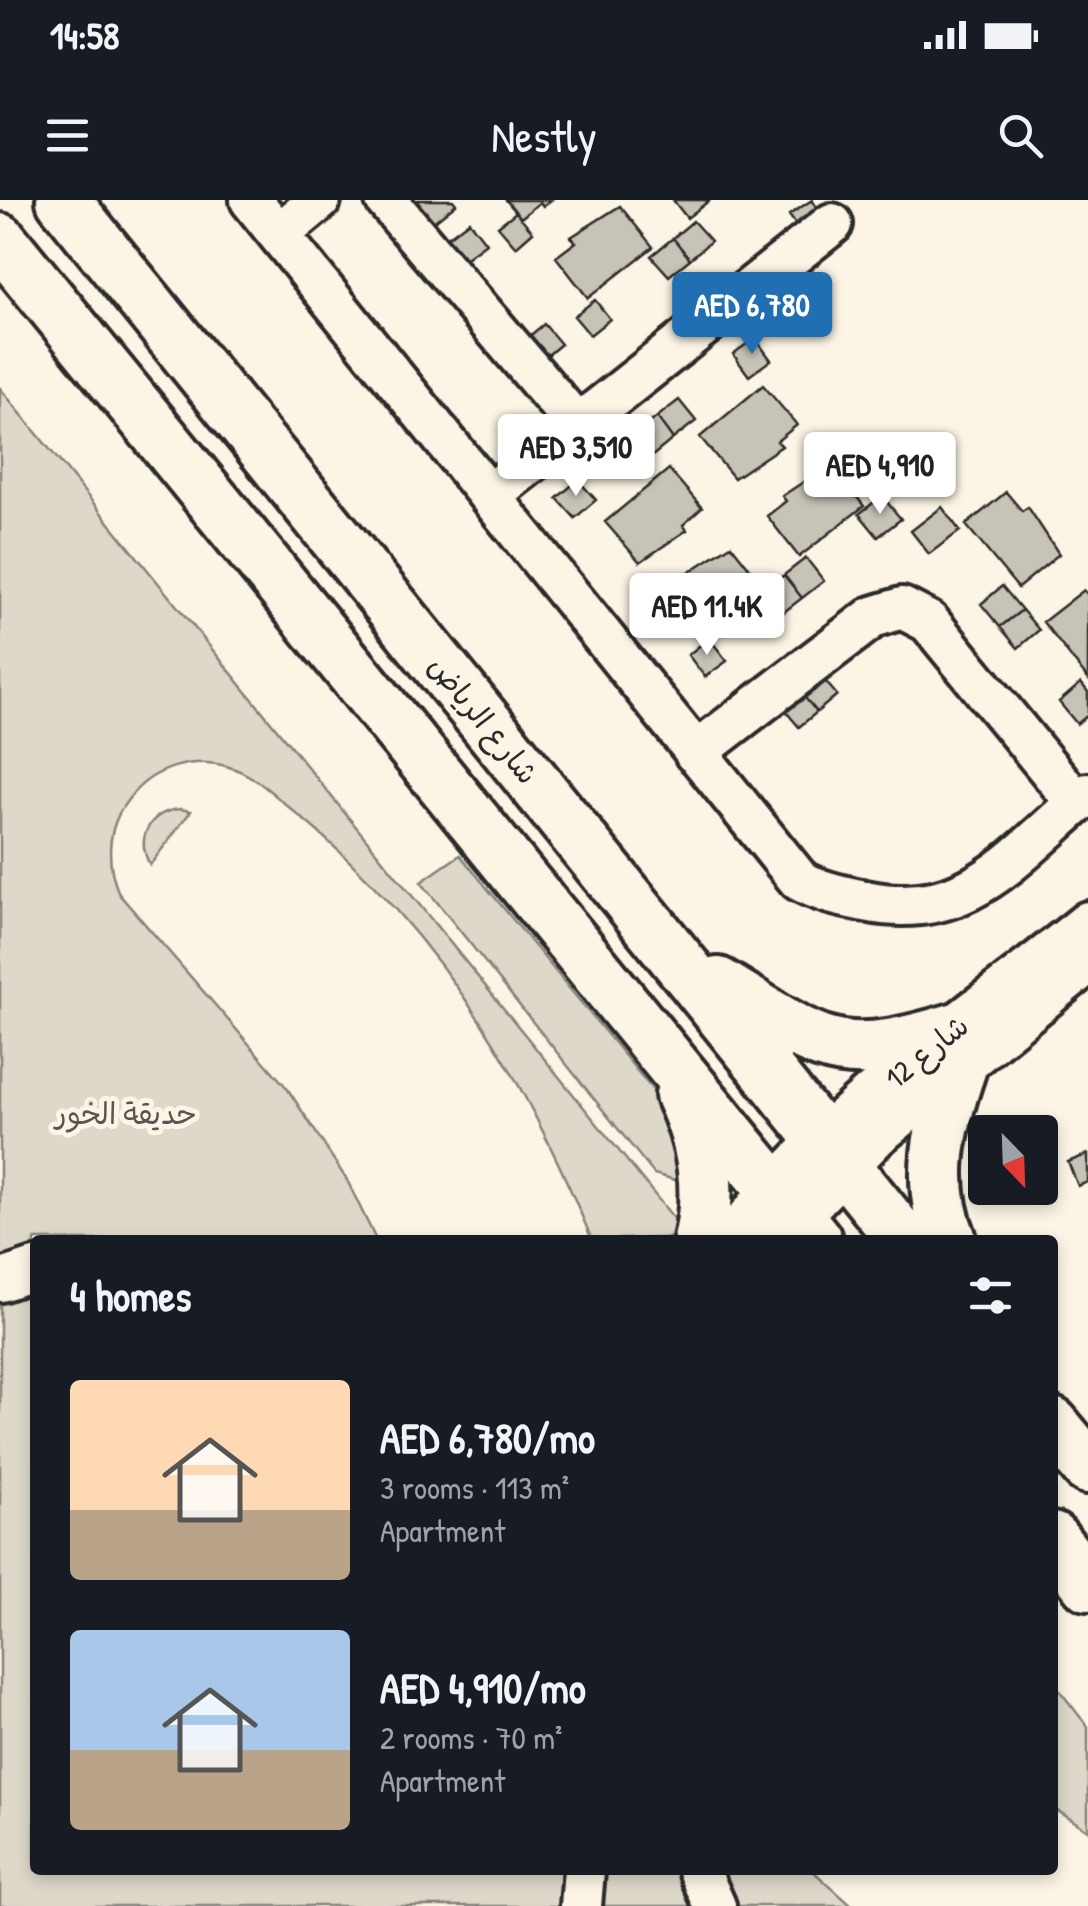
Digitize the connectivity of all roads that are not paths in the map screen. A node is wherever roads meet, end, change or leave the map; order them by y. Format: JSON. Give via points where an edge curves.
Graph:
{"nodes":[{"id":1,"x":63,"y":200,"type":"edge"},
{"id":2,"x":251,"y":200,"type":"edge"},
{"id":3,"x":320,"y":200,"type":"edge"},
{"id":4,"x":386,"y":200,"type":"edge"},
{"id":5,"x":832,"y":224,"type":"dead end"},
{"id":6,"x":279,"y":234,"type":"junction"},
{"id":7,"x":0,"y":240,"type":"edge"},
{"id":8,"x":578,"y":426,"type":"junction"},
{"id":9,"x":491,"y":494,"type":"junction"},
{"id":10,"x":695,"y":753,"type":"junction"},
{"id":11,"x":1083,"y":799,"type":"edge"},
{"id":12,"x":1088,"y":922,"type":"edge"},
{"id":13,"x":675,"y":957,"type":"junction"},
{"id":14,"x":1088,"y":964,"type":"edge"},
{"id":15,"x":657,"y":1044,"type":"junction"},
{"id":16,"x":958,"y":1048,"type":"junction"},
{"id":17,"x":836,"y":1156,"type":"junction"},
{"id":18,"x":788,"y":1215,"type":"edge"},
{"id":19,"x":701,"y":1235,"type":"edge"},
{"id":20,"x":742,"y":1235,"type":"edge"},
{"id":21,"x":900,"y":1235,"type":"edge"},
{"id":22,"x":948,"y":1235,"type":"edge"},
{"id":23,"x":30,"y":1271,"type":"edge"},
{"id":24,"x":0,"y":1281,"type":"edge"},
{"id":25,"x":1058,"y":1431,"type":"edge"},
{"id":26,"x":1088,"y":1467,"type":"edge"},
{"id":27,"x":1058,"y":1546,"type":"edge"},
{"id":28,"x":1088,"y":1584,"type":"edge"},
{"id":29,"x":584,"y":1875,"type":"edge"},
{"id":30,"x":701,"y":1875,"type":"edge"},
{"id":31,"x":581,"y":1906,"type":"edge"},
{"id":32,"x":715,"y":1906,"type":"edge"}],
"edges":[{"from":1,"to":13,"type":"main road","name":"شارع الرياض"},
{"from":2,"to":6,"type":"street"},
{"from":3,"to":6,"type":"street"},
{"from":4,"to":8,"type":"street"},
{"from":5,"to":8,"type":"street"},
{"from":6,"to":9,"type":"street"},
{"from":7,"to":15,"type":"main road"},
{"from":8,"to":9,"type":"street"},
{"from":9,"to":10,"type":"street"},
{"from":10,"to":11,"type":"street","via":[[799,880],[896,908],[940,904],[979,886]]},
{"from":10,"to":11,"type":"street","via":[[873,617],[902,608],[929,622]]},
{"from":12,"to":16,"type":"street","name":"شارع 12"},
{"from":13,"to":16,"type":"main road","via":[[778,1024],[838,1048]]},
{"from":13,"to":17,"type":"main road","name":"شارع الرياض"},
{"from":14,"to":16,"type":"street","name":"شارع 12"},
{"from":15,"to":18,"type":"main road"},
{"from":15,"to":19,"type":"main road","via":[[703,1156]]},
{"from":16,"to":17,"type":"street","name":"شارع 12","via":[[876,1136]]},
{"from":16,"to":22,"type":"main road","via":[[937,1144],[939,1205]]},
{"from":17,"to":18,"type":"main road","via":[[836,1204],[821,1219]]},
{"from":17,"to":18,"type":"main road","via":[[805,1139],[781,1164]]},
{"from":17,"to":21,"type":"main road","name":"شارع الرياض"},
{"from":18,"to":20,"type":"street"},
{"from":23,"to":24,"type":"street"},
{"from":25,"to":26,"type":"main road"},
{"from":27,"to":28,"type":"main road"},
{"from":29,"to":31,"type":"street"},
{"from":30,"to":32,"type":"street"}]}
